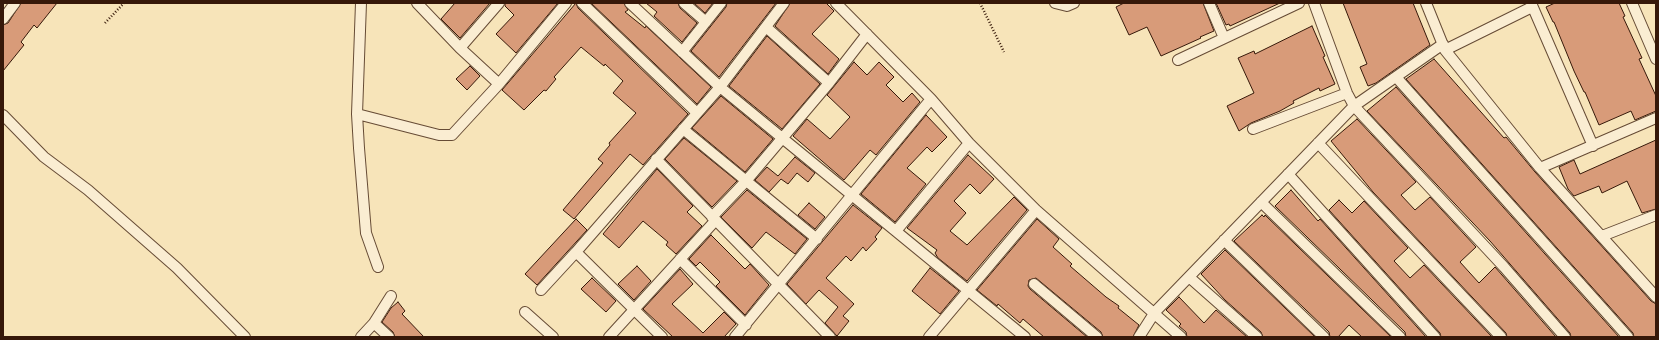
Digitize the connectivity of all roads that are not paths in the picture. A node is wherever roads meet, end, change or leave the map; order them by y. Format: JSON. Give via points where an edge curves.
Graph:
{"nodes":[{"id":1,"x":15,"y":3,"type":"edge"},
{"id":2,"x":361,"y":3,"type":"edge"},
{"id":3,"x":417,"y":3,"type":"edge"},
{"id":4,"x":499,"y":3,"type":"edge"},
{"id":5,"x":566,"y":3,"type":"edge"},
{"id":6,"x":582,"y":3,"type":"edge"},
{"id":7,"x":630,"y":3,"type":"edge"},
{"id":8,"x":684,"y":3,"type":"edge"},
{"id":9,"x":721,"y":3,"type":"edge"},
{"id":10,"x":784,"y":3,"type":"edge"},
{"id":11,"x":836,"y":3,"type":"edge"},
{"id":12,"x":1055,"y":3,"type":"edge"},
{"id":13,"x":1074,"y":3,"type":"edge"},
{"id":14,"x":1209,"y":3,"type":"edge"},
{"id":15,"x":1299,"y":3,"type":"edge"},
{"id":16,"x":1314,"y":3,"type":"edge"},
{"id":17,"x":1426,"y":3,"type":"edge"},
{"id":18,"x":1632,"y":3,"type":"edge"},
{"id":19,"x":1531,"y":5,"type":"edge"},
{"id":20,"x":3,"y":19,"type":"edge"},
{"id":21,"x":706,"y":22,"type":"junction"},
{"id":22,"x":766,"y":27,"type":"junction"},
{"id":23,"x":867,"y":34,"type":"junction"},
{"id":24,"x":1224,"y":38,"type":"junction"},
{"id":25,"x":1444,"y":47,"type":"junction"},
{"id":26,"x":460,"y":48,"type":"junction"},
{"id":27,"x":682,"y":52,"type":"junction"},
{"id":28,"x":1656,"y":59,"type":"edge"},
{"id":29,"x":1178,"y":60,"type":"dead end"},
{"id":30,"x":1396,"y":77,"type":"junction"},
{"id":31,"x":829,"y":83,"type":"junction"},
{"id":32,"x":499,"y":84,"type":"junction"},
{"id":33,"x":720,"y":87,"type":"junction"},
{"id":34,"x":1347,"y":93,"type":"junction"},
{"id":35,"x":931,"y":99,"type":"junction"},
{"id":36,"x":1354,"y":106,"type":"junction"},
{"id":37,"x":697,"y":113,"type":"junction"},
{"id":38,"x":357,"y":114,"type":"junction"},
{"id":39,"x":3,"y":115,"type":"edge"},
{"id":40,"x":1656,"y":118,"type":"edge"},
{"id":41,"x":1253,"y":128,"type":"dead end"},
{"id":42,"x":682,"y":129,"type":"junction"},
{"id":43,"x":783,"y":137,"type":"junction"},
{"id":44,"x":969,"y":143,"type":"junction"},
{"id":45,"x":1318,"y":144,"type":"junction"},
{"id":46,"x":1593,"y":146,"type":"junction"},
{"id":47,"x":656,"y":159,"type":"junction"},
{"id":48,"x":1540,"y":168,"type":"junction"},
{"id":49,"x":1288,"y":174,"type":"junction"},
{"id":50,"x":746,"y":181,"type":"junction"},
{"id":51,"x":853,"y":195,"type":"junction"},
{"id":52,"x":1261,"y":202,"type":"junction"},
{"id":53,"x":1036,"y":210,"type":"junction"},
{"id":54,"x":1656,"y":215,"type":"edge"},
{"id":55,"x":713,"y":219,"type":"junction"},
{"id":56,"x":896,"y":231,"type":"junction"},
{"id":57,"x":1602,"y":236,"type":"junction"},
{"id":58,"x":816,"y":239,"type":"junction"},
{"id":59,"x":1224,"y":240,"type":"junction"},
{"id":60,"x":576,"y":252,"type":"junction"},
{"id":61,"x":680,"y":259,"type":"junction"},
{"id":62,"x":378,"y":267,"type":"dead end"},
{"id":63,"x":1189,"y":277,"type":"junction"},
{"id":64,"x":1034,"y":284,"type":"dead end"},
{"id":65,"x":779,"y":285,"type":"junction"},
{"id":66,"x":542,"y":290,"type":"dead end"},
{"id":67,"x":968,"y":291,"type":"junction"},
{"id":68,"x":391,"y":296,"type":"dead end"},
{"id":69,"x":1656,"y":297,"type":"edge"},
{"id":70,"x":634,"y":311,"type":"junction"},
{"id":71,"x":525,"y":312,"type":"dead end"},
{"id":72,"x":1154,"y":312,"type":"junction"},
{"id":73,"x":374,"y":323,"type":"junction"},
{"id":74,"x":746,"y":325,"type":"junction"},
{"id":75,"x":245,"y":337,"type":"edge"},
{"id":76,"x":361,"y":337,"type":"edge"},
{"id":77,"x":388,"y":337,"type":"edge"},
{"id":78,"x":553,"y":337,"type":"edge"},
{"id":79,"x":609,"y":337,"type":"edge"},
{"id":80,"x":662,"y":337,"type":"edge"},
{"id":81,"x":735,"y":337,"type":"edge"},
{"id":82,"x":830,"y":337,"type":"edge"},
{"id":83,"x":929,"y":337,"type":"edge"},
{"id":84,"x":1025,"y":337,"type":"edge"},
{"id":85,"x":1097,"y":337,"type":"edge"},
{"id":86,"x":1139,"y":337,"type":"edge"},
{"id":87,"x":1181,"y":337,"type":"edge"},
{"id":88,"x":1257,"y":337,"type":"edge"},
{"id":89,"x":1324,"y":337,"type":"edge"},
{"id":90,"x":1400,"y":337,"type":"edge"},
{"id":91,"x":1435,"y":337,"type":"edge"},
{"id":92,"x":1501,"y":337,"type":"edge"},
{"id":93,"x":1565,"y":337,"type":"edge"},
{"id":94,"x":1628,"y":337,"type":"edge"}],
"edges":[{"from":1,"to":20,"type":"street"},
{"from":2,"to":38,"type":"street"},
{"from":3,"to":26,"type":"street"},
{"from":4,"to":26,"type":"street"},
{"from":5,"to":32,"type":"street"},
{"from":6,"to":37,"type":"street"},
{"from":7,"to":27,"type":"street"},
{"from":8,"to":21,"type":"street"},
{"from":9,"to":21,"type":"street"},
{"from":10,"to":22,"type":"street"},
{"from":11,"to":23,"type":"street"},
{"from":12,"to":13,"type":"street","via":[[1067,6]]},
{"from":14,"to":24,"type":"street"},
{"from":15,"to":24,"type":"street"},
{"from":16,"to":34,"type":"street"},
{"from":17,"to":25,"type":"street"},
{"from":18,"to":28,"type":"street"},
{"from":19,"to":25,"type":"street"},
{"from":19,"to":46,"type":"street"},
{"from":21,"to":27,"type":"street"},
{"from":22,"to":31,"type":"street"},
{"from":22,"to":33,"type":"street"},
{"from":23,"to":31,"type":"street"},
{"from":23,"to":35,"type":"street"},
{"from":24,"to":29,"type":"street"},
{"from":25,"to":30,"type":"street"},
{"from":25,"to":48,"type":"street"},
{"from":26,"to":32,"type":"street"},
{"from":27,"to":33,"type":"street"},
{"from":30,"to":36,"type":"street"},
{"from":30,"to":94,"type":"street"},
{"from":31,"to":43,"type":"street"},
{"from":32,"to":38,"type":"street","via":[[452,135],[439,136]]},
{"from":33,"to":37,"type":"street"},
{"from":33,"to":43,"type":"street"},
{"from":34,"to":36,"type":"street"},
{"from":34,"to":41,"type":"street"},
{"from":35,"to":44,"type":"street"},
{"from":35,"to":51,"type":"street"},
{"from":36,"to":45,"type":"street"},
{"from":36,"to":93,"type":"street"},
{"from":37,"to":42,"type":"street"},
{"from":38,"to":62,"type":"street","via":[[366,233]]},
{"from":39,"to":75,"type":"street","via":[[44,158],[88,190],[177,268]]},
{"from":40,"to":46,"type":"street"},
{"from":42,"to":47,"type":"street"},
{"from":42,"to":50,"type":"street"},
{"from":43,"to":50,"type":"street"},
{"from":43,"to":51,"type":"street"},
{"from":44,"to":53,"type":"street"},
{"from":44,"to":56,"type":"street"},
{"from":45,"to":49,"type":"street"},
{"from":45,"to":92,"type":"street"},
{"from":46,"to":48,"type":"street"},
{"from":47,"to":55,"type":"street"},
{"from":47,"to":60,"type":"street"},
{"from":48,"to":57,"type":"street"},
{"from":49,"to":52,"type":"street"},
{"from":49,"to":91,"type":"street"},
{"from":50,"to":55,"type":"street"},
{"from":50,"to":58,"type":"street"},
{"from":51,"to":56,"type":"street"},
{"from":51,"to":58,"type":"street"},
{"from":52,"to":59,"type":"street"},
{"from":52,"to":90,"type":"street"},
{"from":53,"to":67,"type":"street"},
{"from":53,"to":72,"type":"street"},
{"from":54,"to":57,"type":"street"},
{"from":55,"to":61,"type":"street"},
{"from":55,"to":65,"type":"street"},
{"from":56,"to":67,"type":"street"},
{"from":57,"to":69,"type":"street"},
{"from":58,"to":65,"type":"street"},
{"from":59,"to":63,"type":"street"},
{"from":59,"to":89,"type":"street"},
{"from":60,"to":66,"type":"street"},
{"from":60,"to":70,"type":"street"},
{"from":61,"to":70,"type":"street"},
{"from":61,"to":74,"type":"street"},
{"from":63,"to":72,"type":"street"},
{"from":63,"to":88,"type":"street"},
{"from":64,"to":85,"type":"street"},
{"from":65,"to":74,"type":"street"},
{"from":65,"to":82,"type":"street"},
{"from":67,"to":83,"type":"street"},
{"from":67,"to":84,"type":"street"},
{"from":68,"to":73,"type":"street"},
{"from":70,"to":79,"type":"street"},
{"from":70,"to":80,"type":"street"},
{"from":71,"to":78,"type":"street"},
{"from":72,"to":86,"type":"street"},
{"from":72,"to":87,"type":"street"},
{"from":73,"to":76,"type":"street"},
{"from":73,"to":77,"type":"street"},
{"from":74,"to":81,"type":"street"}]}
